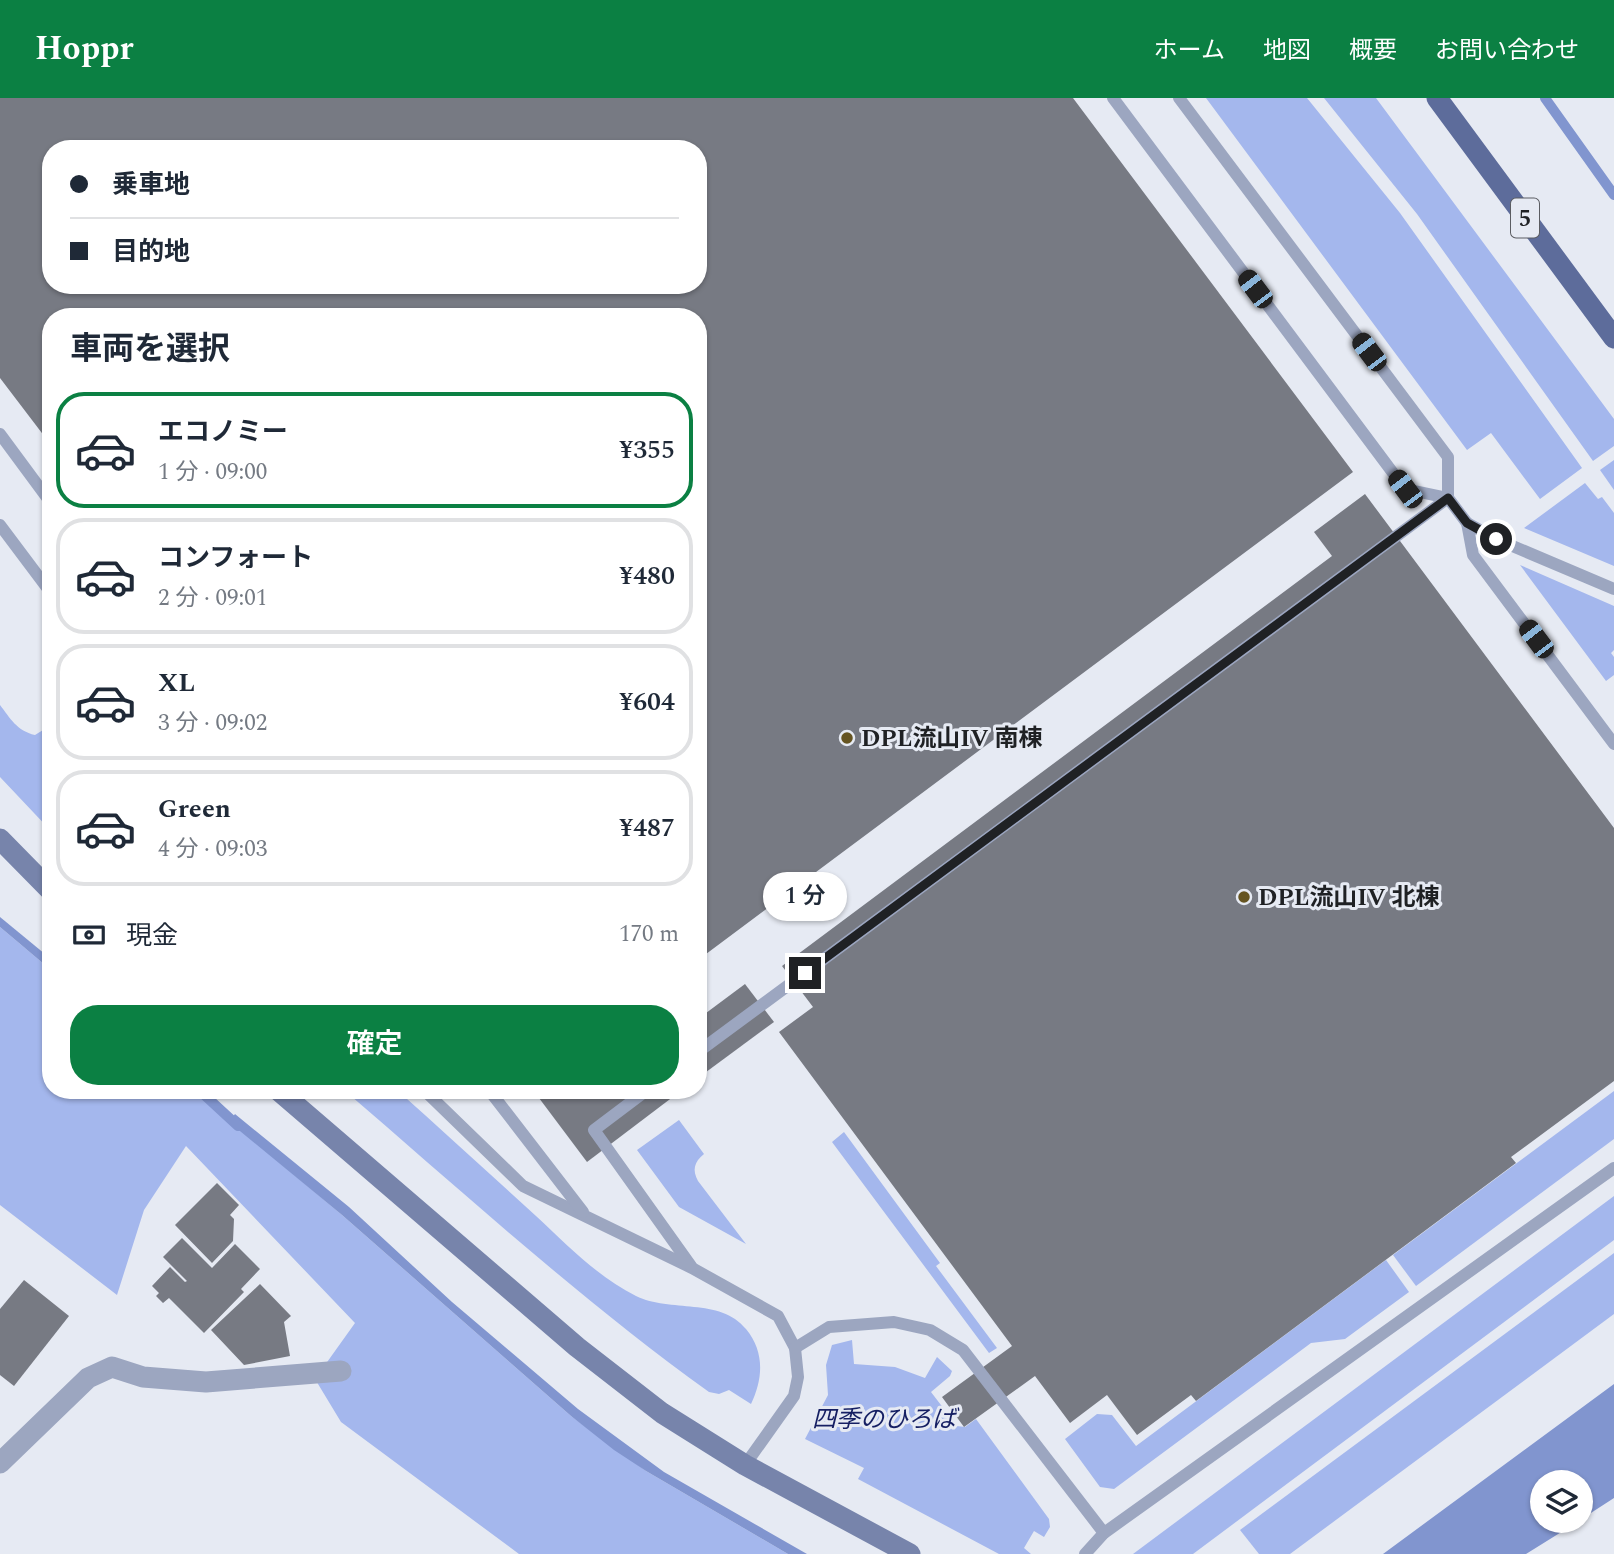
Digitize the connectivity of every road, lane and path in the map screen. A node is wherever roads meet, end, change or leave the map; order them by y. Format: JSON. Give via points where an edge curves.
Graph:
{"nodes":[{"id":1,"x":1113,"y":98,"type":"edge"},
{"id":2,"x":1179,"y":98,"type":"edge"},
{"id":3,"x":1437,"y":98,"type":"edge"},
{"id":4,"x":1614,"y":338,"type":"edge"},
{"id":5,"x":0,"y":434,"type":"edge"},
{"id":6,"x":42,"y":491,"type":"edge"},
{"id":7,"x":1448,"y":498,"type":"junction"},
{"id":8,"x":1467,"y":523,"type":"junction"},
{"id":9,"x":0,"y":525,"type":"edge"},
{"id":10,"x":42,"y":581,"type":"edge"},
{"id":11,"x":1614,"y":589,"type":"edge"},
{"id":12,"x":1614,"y":744,"type":"edge"},
{"id":13,"x":0,"y":839,"type":"edge"},
{"id":14,"x":42,"y":882,"type":"edge"},
{"id":15,"x":707,"y":1045,"type":"edge"},
{"id":16,"x":288,"y":1099,"type":"edge"},
{"id":17,"x":433,"y":1099,"type":"edge"},
{"id":18,"x":496,"y":1099,"type":"edge"},
{"id":19,"x":636,"y":1099,"type":"edge"},
{"id":20,"x":1614,"y":1168,"type":"edge"},
{"id":21,"x":585,"y":1215,"type":"junction"},
{"id":22,"x":692,"y":1268,"type":"junction"},
{"id":23,"x":795,"y":1348,"type":"junction"},
{"id":24,"x":341,"y":1371,"type":"dead end"},
{"id":25,"x":0,"y":1463,"type":"edge"},
{"id":26,"x":745,"y":1465,"type":"junction"},
{"id":27,"x":1104,"y":1533,"type":"junction"},
{"id":28,"x":909,"y":1554,"type":"edge"},
{"id":29,"x":1085,"y":1554,"type":"edge"}],
"edges":[{"from":1,"to":7,"type":"lane","via":[[1405,489]]},
{"from":2,"to":7,"type":"lane","via":[[1448,457]]},
{"from":3,"to":4,"type":"main road","number":"5"},
{"from":5,"to":6,"type":"lane"},
{"from":7,"to":8,"type":"lane"},
{"from":7,"to":15,"type":"lane"},
{"from":8,"to":11,"type":"lane"},
{"from":8,"to":12,"type":"lane","via":[[1474,555]]},
{"from":9,"to":10,"type":"lane"},
{"from":13,"to":14,"type":"street"},
{"from":16,"to":26,"type":"street","via":[[577,1347],[662,1413]]},
{"from":17,"to":21,"type":"lane","via":[[523,1186]]},
{"from":18,"to":21,"type":"lane"},
{"from":19,"to":22,"type":"lane","via":[[594,1130]]},
{"from":20,"to":27,"type":"lane"},
{"from":21,"to":22,"type":"lane"},
{"from":22,"to":23,"type":"lane","via":[[778,1317]]},
{"from":23,"to":26,"type":"lane","via":[[798,1377],[794,1396]]},
{"from":23,"to":27,"type":"lane","via":[[828,1327],[894,1322],[930,1330],[952,1343],[963,1350]]},
{"from":24,"to":25,"type":"street","via":[[206,1382],[144,1377],[113,1367],[88,1378]]},
{"from":26,"to":28,"type":"street"},
{"from":27,"to":29,"type":"lane"}]}
